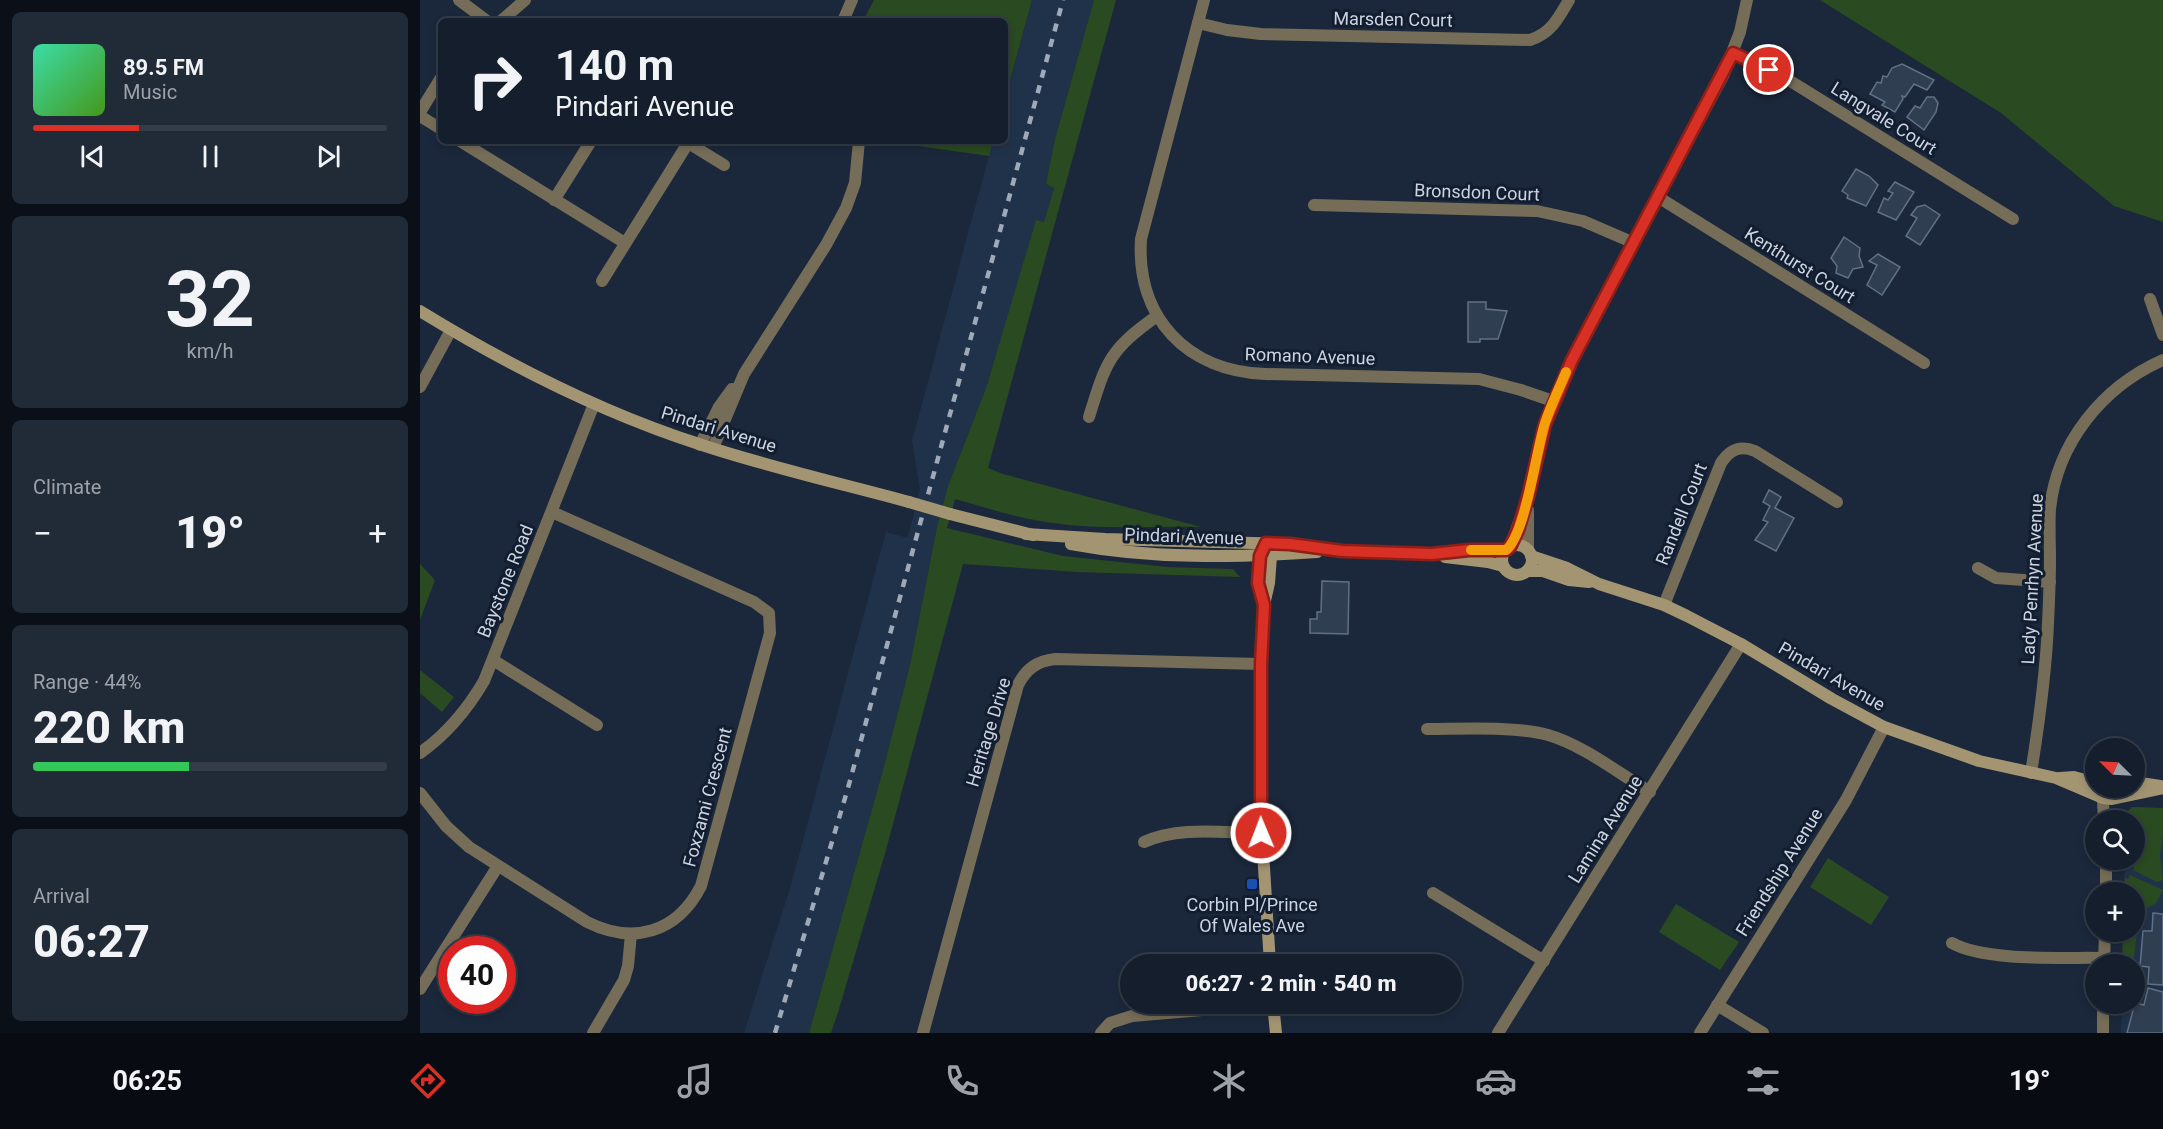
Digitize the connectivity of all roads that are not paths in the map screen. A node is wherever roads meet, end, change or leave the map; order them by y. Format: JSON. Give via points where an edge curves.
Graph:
{"nodes":[{"id":1,"x":459,"y":0,"type":"edge"},
{"id":2,"x":525,"y":0,"type":"edge"},
{"id":3,"x":852,"y":0,"type":"edge"},
{"id":4,"x":1204,"y":0,"type":"edge"},
{"id":5,"x":1569,"y":0,"type":"edge"},
{"id":6,"x":1747,"y":0,"type":"edge"},
{"id":7,"x":483,"y":18,"type":"edge"},
{"id":8,"x":504,"y":18,"type":"edge"},
{"id":9,"x":844,"y":18,"type":"edge"},
{"id":10,"x":1198,"y":23,"type":"junction"},
{"id":11,"x":1733,"y":53,"type":"junction"},
{"id":12,"x":438,"y":83,"type":"edge"},
{"id":13,"x":420,"y":112,"type":"edge"},
{"id":14,"x":420,"y":116,"type":"edge"},
{"id":15,"x":438,"y":127,"type":"edge"},
{"id":16,"x":465,"y":144,"type":"edge"},
{"id":17,"x":589,"y":144,"type":"edge"},
{"id":18,"x":685,"y":144,"type":"edge"},
{"id":19,"x":689,"y":144,"type":"edge"},
{"id":20,"x":859,"y":144,"type":"edge"},
{"id":21,"x":724,"y":165,"type":"dead end"},
{"id":22,"x":1658,"y":197,"type":"junction"},
{"id":23,"x":555,"y":200,"type":"junction"},
{"id":24,"x":1314,"y":205,"type":"dead end"},
{"id":25,"x":2013,"y":219,"type":"dead end"},
{"id":26,"x":625,"y":243,"type":"junction"},
{"id":27,"x":1634,"y":243,"type":"junction"},
{"id":28,"x":602,"y":281,"type":"dead end"},
{"id":29,"x":2150,"y":299,"type":"dead end"},
{"id":30,"x":420,"y":311,"type":"edge"},
{"id":31,"x":1157,"y":316,"type":"junction"},
{"id":32,"x":451,"y":330,"type":"junction"},
{"id":33,"x":2163,"y":334,"type":"edge"},
{"id":34,"x":2163,"y":360,"type":"edge"},
{"id":35,"x":1924,"y":363,"type":"dead end"},
{"id":36,"x":744,"y":374,"type":"junction"},
{"id":37,"x":420,"y":387,"type":"edge"},
{"id":38,"x":1553,"y":401,"type":"junction"},
{"id":39,"x":594,"y":404,"type":"junction"},
{"id":40,"x":1089,"y":417,"type":"dead end"},
{"id":41,"x":700,"y":445,"type":"junction"},
{"id":42,"x":713,"y":448,"type":"junction"},
{"id":43,"x":1528,"y":497,"type":"junction"},
{"id":44,"x":1837,"y":502,"type":"dead end"},
{"id":45,"x":552,"y":512,"type":"junction"},
{"id":46,"x":1026,"y":534,"type":"junction"},
{"id":47,"x":1266,"y":543,"type":"junction"},
{"id":48,"x":1508,"y":548,"type":"junction"},
{"id":49,"x":1342,"y":551,"type":"junction"},
{"id":50,"x":1529,"y":553,"type":"junction"},
{"id":51,"x":1432,"y":554,"type":"junction"},
{"id":52,"x":1265,"y":556,"type":"junction"},
{"id":53,"x":1503,"y":566,"type":"junction"},
{"id":54,"x":1978,"y":568,"type":"dead end"},
{"id":55,"x":1527,"y":571,"type":"junction"},
{"id":56,"x":2050,"y":582,"type":"junction"},
{"id":57,"x":1599,"y":584,"type":"junction"},
{"id":58,"x":1664,"y":605,"type":"junction"},
{"id":59,"x":1741,"y":644,"type":"junction"},
{"id":60,"x":493,"y":660,"type":"junction"},
{"id":61,"x":1261,"y":664,"type":"junction"},
{"id":62,"x":597,"y":725,"type":"dead end"},
{"id":63,"x":1884,"y":727,"type":"junction"},
{"id":64,"x":1427,"y":729,"type":"dead end"},
{"id":65,"x":420,"y":753,"type":"edge"},
{"id":66,"x":2031,"y":773,"type":"junction"},
{"id":67,"x":2056,"y":778,"type":"junction"},
{"id":68,"x":2085,"y":780,"type":"edge"},
{"id":69,"x":2145,"y":784,"type":"edge"},
{"id":70,"x":2085,"y":786,"type":"edge"},
{"id":71,"x":2163,"y":788,"type":"edge"},
{"id":72,"x":2145,"y":790,"type":"edge"},
{"id":73,"x":1650,"y":792,"type":"junction"},
{"id":74,"x":420,"y":793,"type":"edge"},
{"id":75,"x":1261,"y":833,"type":"junction"},
{"id":76,"x":1144,"y":842,"type":"dead end"},
{"id":77,"x":498,"y":866,"type":"junction"},
{"id":78,"x":1433,"y":892,"type":"dead end"},
{"id":79,"x":631,"y":934,"type":"junction"},
{"id":80,"x":1952,"y":943,"type":"dead end"},
{"id":81,"x":1269,"y":954,"type":"edge"},
{"id":82,"x":2085,"y":960,"type":"edge"},
{"id":83,"x":1544,"y":961,"type":"junction"},
{"id":84,"x":420,"y":989,"type":"edge"},
{"id":85,"x":1717,"y":1005,"type":"junction"},
{"id":86,"x":1156,"y":1014,"type":"edge"},
{"id":87,"x":1274,"y":1014,"type":"edge"},
{"id":88,"x":2103,"y":1014,"type":"edge"},
{"id":89,"x":593,"y":1033,"type":"edge"},
{"id":90,"x":923,"y":1033,"type":"edge"},
{"id":91,"x":1101,"y":1033,"type":"edge"},
{"id":92,"x":1276,"y":1033,"type":"edge"},
{"id":93,"x":1498,"y":1033,"type":"edge"},
{"id":94,"x":1700,"y":1033,"type":"edge"},
{"id":95,"x":1763,"y":1033,"type":"edge"},
{"id":96,"x":2103,"y":1033,"type":"edge"}],
"edges":[{"from":1,"to":7,"type":"street"},
{"from":2,"to":8,"type":"street"},
{"from":3,"to":9,"type":"street"},
{"from":4,"to":10,"type":"street","name":"Romano Avenue"},
{"from":5,"to":10,"type":"street","name":"Marsden Court","via":[[1553,27],[1530,40],[1261,34]]},
{"from":6,"to":11,"type":"street"},
{"from":10,"to":31,"type":"street","name":"Romano Avenue","via":[[1141,239],[1141,272]]},
{"from":11,"to":22,"type":"street"},
{"from":11,"to":25,"type":"street","name":"Langvale Court","via":[[1787,79]]},
{"from":12,"to":13,"type":"street"},
{"from":14,"to":15,"type":"street"},
{"from":16,"to":23,"type":"street"},
{"from":17,"to":23,"type":"street"},
{"from":18,"to":26,"type":"street"},
{"from":19,"to":21,"type":"street"},
{"from":20,"to":36,"type":"street","via":[[855,183],[839,224]]},
{"from":22,"to":27,"type":"street"},
{"from":22,"to":35,"type":"street","name":"Kenthurst Court"},
{"from":23,"to":26,"type":"street"},
{"from":24,"to":27,"type":"street","name":"Bronsdon Court","via":[[1537,211],[1583,221]]},
{"from":26,"to":28,"type":"street"},
{"from":27,"to":38,"type":"street"},
{"from":29,"to":33,"type":"street"},
{"from":30,"to":32,"type":"street","name":"Pindari Avenue"},
{"from":31,"to":38,"type":"street","name":"Romano Avenue","via":[[1194,354],[1234,371],[1479,379]]},
{"from":31,"to":40,"type":"street","via":[[1113,354]]},
{"from":32,"to":37,"type":"street"},
{"from":32,"to":39,"type":"street","name":"Pindari Avenue","via":[[527,373]]},
{"from":34,"to":56,"type":"street","name":"Lady Penrhyn Avenue","via":[[2111,392],[2094,409],[2067,450],[2050,510]]},
{"from":36,"to":41,"type":"street","via":[[719,407]]},
{"from":36,"to":42,"type":"street"},
{"from":38,"to":43,"type":"street"},
{"from":39,"to":41,"type":"street","name":"Pindari Avenue"},
{"from":39,"to":45,"type":"street","name":"Baystone Road"},
{"from":41,"to":42,"type":"street","name":"Pindari Avenue"},
{"from":42,"to":46,"type":"street","name":"Pindari Avenue","bridge":true},
{"from":43,"to":48,"type":"street"},
{"from":43,"to":50,"type":"street"},
{"from":44,"to":58,"type":"street","name":"Randell Court","via":[[1755,451],[1731,451],[1721,463]]},
{"from":45,"to":60,"type":"street","name":"Baystone Road"},
{"from":45,"to":79,"type":"street","name":"Foxzami Crescent","via":[[754,602],[766,609],[770,619],[770,633],[701,886],[677,918]]},
{"from":46,"to":47,"type":"street","name":"Pindari Avenue"},
{"from":46,"to":52,"type":"street","name":"Pindari Avenue","via":[[1131,552]]},
{"from":47,"to":49,"type":"street","name":"Pindari Avenue"},
{"from":47,"to":52,"type":"street"},
{"from":48,"to":50,"type":"street","via":[[1519,545]]},
{"from":48,"to":51,"type":"street","name":"Pindari Avenue"},
{"from":48,"to":53,"type":"street","via":[[1502,558]]},
{"from":49,"to":51,"type":"street","name":"Pindari Avenue"},
{"from":49,"to":52,"type":"street","name":"Pindari Avenue"},
{"from":50,"to":55,"type":"street","via":[[1531,564]]},
{"from":50,"to":57,"type":"street","name":"Pindari Avenue"},
{"from":51,"to":53,"type":"street","name":"Pindari Avenue"},
{"from":52,"to":61,"type":"street","via":[[1269,583]]},
{"from":53,"to":55,"type":"street","via":[[1514,575]]},
{"from":54,"to":56,"type":"street","via":[[1996,578]]},
{"from":55,"to":57,"type":"street","name":"Pindari Avenue"},
{"from":56,"to":66,"type":"street","name":"Lady Penrhyn Avenue","via":[[2046,659]]},
{"from":57,"to":58,"type":"street","name":"Pindari Avenue"},
{"from":58,"to":59,"type":"street","name":"Pindari Avenue"},
{"from":59,"to":63,"type":"street","name":"Pindari Avenue"},
{"from":59,"to":73,"type":"street","name":"Lamina Avenue"},
{"from":60,"to":62,"type":"street"},
{"from":60,"to":65,"type":"street","name":"Baystone Road","via":[[465,711]]},
{"from":61,"to":75,"type":"street"},
{"from":61,"to":90,"type":"street","name":"Heritage Drive","via":[[1055,659],[1028,670],[1018,685]]},
{"from":63,"to":66,"type":"street","name":"Pindari Avenue","via":[[1955,753]]},
{"from":63,"to":85,"type":"street","name":"Friendship Avenue","via":[[1846,800]]},
{"from":64,"to":73,"type":"street","via":[[1546,734],[1575,746]]},
{"from":66,"to":67,"type":"street","name":"Pindari Avenue"},
{"from":67,"to":68,"type":"street","name":"Pindari Avenue"},
{"from":67,"to":70,"type":"street","name":"Pindari Avenue"},
{"from":69,"to":71,"type":"street"},
{"from":71,"to":72,"type":"street"},
{"from":73,"to":83,"type":"street","name":"Lamina Avenue"},
{"from":74,"to":77,"type":"street","name":"Foxzami Crescent","via":[[459,839]]},
{"from":75,"to":76,"type":"street","via":[[1177,832]]},
{"from":75,"to":81,"type":"street"},
{"from":77,"to":79,"type":"street","name":"Foxzami Crescent","via":[[587,922],[615,933]]},
{"from":77,"to":84,"type":"street"},
{"from":78,"to":83,"type":"street"},
{"from":79,"to":89,"type":"street","via":[[624,980]]},
{"from":80,"to":82,"type":"street","via":[[1991,955]]},
{"from":83,"to":93,"type":"street","name":"Lamina Avenue"},
{"from":85,"to":94,"type":"street","name":"Friendship Avenue"},
{"from":85,"to":95,"type":"street"},
{"from":86,"to":91,"type":"street","via":[[1110,1023]]},
{"from":87,"to":92,"type":"street"},
{"from":88,"to":96,"type":"street"}]}
